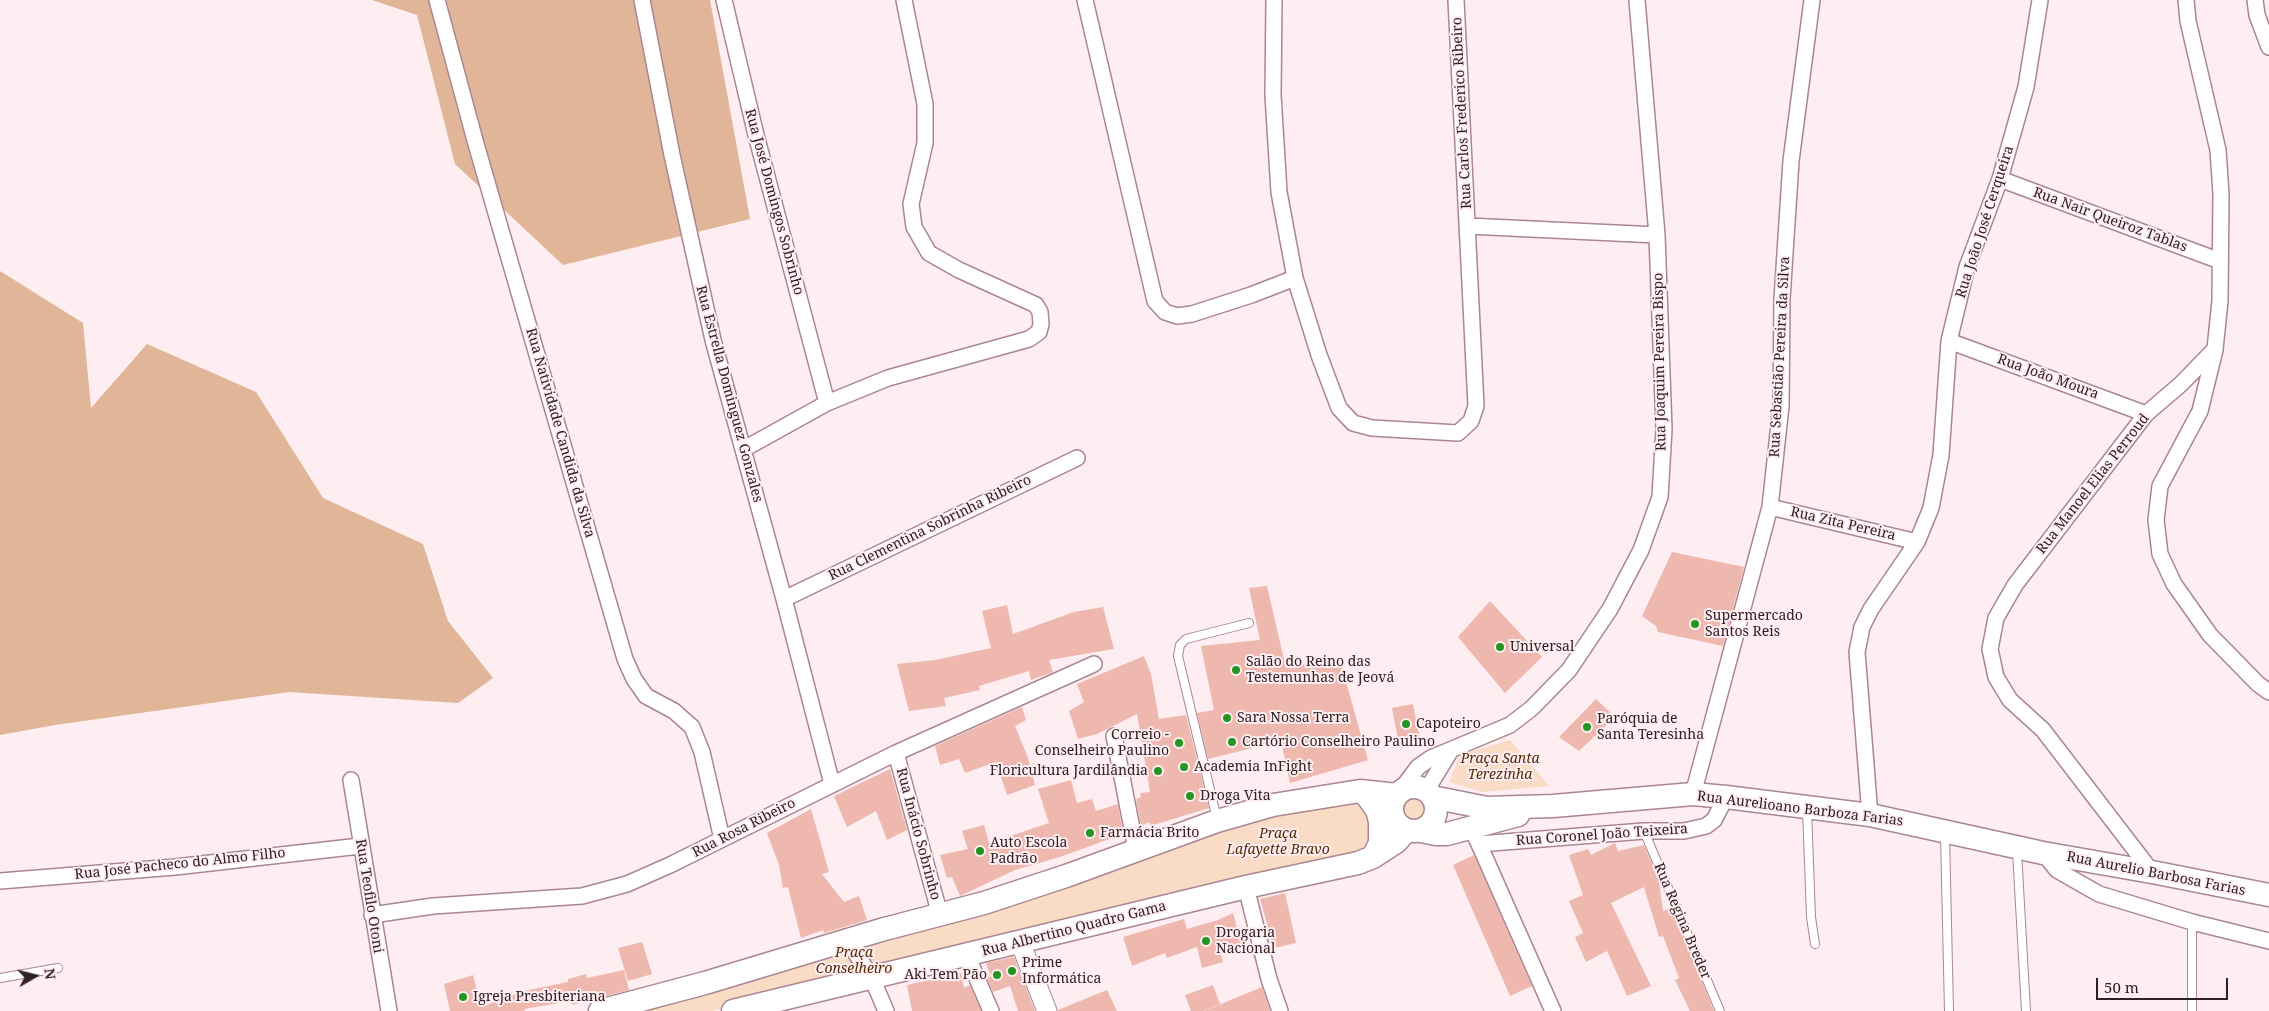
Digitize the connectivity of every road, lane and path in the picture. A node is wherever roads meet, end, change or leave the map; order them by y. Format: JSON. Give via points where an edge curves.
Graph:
{"nodes":[{"id":1,"x":437,"y":0,"type":"edge"},
{"id":2,"x":642,"y":0,"type":"edge"},
{"id":3,"x":724,"y":0,"type":"edge"},
{"id":4,"x":904,"y":0,"type":"edge"},
{"id":5,"x":1085,"y":0,"type":"edge"},
{"id":6,"x":1274,"y":0,"type":"edge"},
{"id":7,"x":1456,"y":0,"type":"edge"},
{"id":8,"x":1637,"y":0,"type":"edge"},
{"id":9,"x":1812,"y":0,"type":"edge"},
{"id":10,"x":2040,"y":0,"type":"edge"},
{"id":11,"x":2186,"y":0,"type":"edge"},
{"id":12,"x":2254,"y":0,"type":"edge"},
{"id":13,"x":2269,"y":46,"type":"edge"},
{"id":14,"x":2000,"y":179,"type":"junction"},
{"id":15,"x":1468,"y":226,"type":"junction"},
{"id":16,"x":1657,"y":235,"type":"junction"},
{"id":17,"x":2220,"y":261,"type":"junction"},
{"id":18,"x":1295,"y":278,"type":"junction"},
{"id":19,"x":1950,"y":341,"type":"junction"},
{"id":20,"x":2215,"y":349,"type":"junction"},
{"id":21,"x":827,"y":403,"type":"junction"},
{"id":22,"x":2146,"y":414,"type":"junction"},
{"id":23,"x":744,"y":449,"type":"junction"},
{"id":24,"x":1077,"y":458,"type":"dead end"},
{"id":25,"x":1770,"y":507,"type":"junction"},
{"id":26,"x":1917,"y":542,"type":"junction"},
{"id":27,"x":784,"y":599,"type":"junction"},
{"id":28,"x":1249,"y":623,"type":"dead end"},
{"id":29,"x":1094,"y":664,"type":"dead end"},
{"id":30,"x":2269,"y":692,"type":"edge"},
{"id":31,"x":1114,"y":736,"type":"dead end"},
{"id":32,"x":1451,"y":750,"type":"junction"},
{"id":33,"x":896,"y":753,"type":"junction"},
{"id":34,"x":351,"y":780,"type":"dead end"},
{"id":35,"x":832,"y":784,"type":"junction"},
{"id":36,"x":1360,"y":791,"type":"junction"},
{"id":37,"x":1399,"y":793,"type":"junction"},
{"id":38,"x":1429,"y":794,"type":"junction"},
{"id":39,"x":1692,"y":794,"type":"junction"},
{"id":40,"x":1726,"y":796,"type":"junction"},
{"id":41,"x":1553,"y":806,"type":"junction"},
{"id":42,"x":1807,"y":807,"type":"junction"},
{"id":43,"x":1870,"y":815,"type":"junction"},
{"id":44,"x":1217,"y":821,"type":"junction"},
{"id":45,"x":1944,"y":830,"type":"junction"},
{"id":46,"x":1414,"y":831,"type":"junction"},
{"id":47,"x":1644,"y":831,"type":"junction"},
{"id":48,"x":1475,"y":836,"type":"junction"},
{"id":49,"x":722,"y":839,"type":"junction"},
{"id":50,"x":360,"y":846,"type":"junction"},
{"id":51,"x":2017,"y":846,"type":"junction"},
{"id":52,"x":1136,"y":849,"type":"junction"},
{"id":53,"x":2043,"y":853,"type":"junction"},
{"id":54,"x":1373,"y":858,"type":"junction"},
{"id":55,"x":2152,"y":872,"type":"junction"},
{"id":56,"x":0,"y":881,"type":"edge"},
{"id":57,"x":1246,"y":888,"type":"junction"},
{"id":58,"x":2269,"y":895,"type":"edge"},
{"id":59,"x":372,"y":915,"type":"junction"},
{"id":60,"x":940,"y":915,"type":"junction"},
{"id":61,"x":2192,"y":922,"type":"junction"},
{"id":62,"x":847,"y":940,"type":"junction"},
{"id":63,"x":2269,"y":941,"type":"edge"},
{"id":64,"x":1020,"y":942,"type":"junction"},
{"id":65,"x":1815,"y":944,"type":"dead end"},
{"id":66,"x":967,"y":955,"type":"junction"},
{"id":67,"x":58,"y":968,"type":"dead end"},
{"id":68,"x":0,"y":978,"type":"edge"},
{"id":69,"x":872,"y":978,"type":"junction"},
{"id":70,"x":388,"y":1011,"type":"edge"},
{"id":71,"x":600,"y":1011,"type":"edge"},
{"id":72,"x":733,"y":1011,"type":"edge"},
{"id":73,"x":886,"y":1011,"type":"edge"},
{"id":74,"x":991,"y":1011,"type":"edge"},
{"id":75,"x":1046,"y":1011,"type":"edge"},
{"id":76,"x":1280,"y":1011,"type":"edge"},
{"id":77,"x":1553,"y":1011,"type":"edge"},
{"id":78,"x":1720,"y":1011,"type":"edge"},
{"id":79,"x":1949,"y":1011,"type":"edge"},
{"id":80,"x":2026,"y":1011,"type":"edge"},
{"id":81,"x":2192,"y":1011,"type":"edge"}],
"edges":[{"from":1,"to":49,"type":"street","name":"Rua Natividade Candida da Silva","via":[[625,659],[646,696],[674,711],[692,727],[702,752]]},
{"from":2,"to":23,"type":"street","name":"Rua Estrella Dominguez Gonzales","via":[[713,340]]},
{"from":3,"to":21,"type":"street","name":"Rua José Domingos Sobrinho"},
{"from":4,"to":21,"type":"street","via":[[925,104],[925,143],[911,204],[914,227],[929,253],[1036,305],[1041,324],[1039,332],[1029,339],[888,378]]},
{"from":5,"to":18,"type":"street","via":[[1155,301],[1164,312],[1177,316],[1192,314]]},
{"from":6,"to":18,"type":"street","name":"Rua Carlos Frederico Ribeiro","via":[[1273,96],[1279,192]]},
{"from":7,"to":15,"type":"street","name":"Rua Carlos Frederico Ribeiro"},
{"from":8,"to":16,"type":"street","name":"Rua Joaquim Pereira Bispo"},
{"from":9,"to":25,"type":"street","name":"Rua Sebastião Pereira da Silva","via":[[1791,161],[1782,299],[1781,406]]},
{"from":10,"to":14,"type":"street","name":"Rua João José Cerqueira","via":[[2026,86]]},
{"from":11,"to":17,"type":"street","via":[[2218,150]]},
{"from":12,"to":13,"type":"street"},
{"from":14,"to":17,"type":"street","name":"Rua Nair Queiroz Tablas"},
{"from":14,"to":19,"type":"street","name":"Rua João José Cerqueira","via":[[1967,267]]},
{"from":15,"to":16,"type":"street","name":"Rua Carlos Frederico Ribeiro"},
{"from":15,"to":18,"type":"street","name":"Rua Carlos Frederico Ribeiro","via":[[1476,406],[1471,421],[1458,433],[1372,428],[1353,423],[1339,408],[1318,355]]},
{"from":16,"to":32,"type":"street","name":"Rua Joaquim Pereira Bispo","via":[[1664,429],[1660,497],[1641,550],[1610,609],[1569,670],[1532,708],[1510,725]]},
{"from":17,"to":20,"type":"street"},
{"from":19,"to":22,"type":"street","name":"Rua João Moura"},
{"from":19,"to":26,"type":"street","name":"Rua João José Cerqueira","via":[[1941,455],[1931,508]]},
{"from":20,"to":22,"type":"street","name":"Rua Manoel Elias Perroud"},
{"from":20,"to":30,"type":"street","via":[[2200,411],[2160,486],[2156,520],[2160,554],[2174,584],[2210,635]]},
{"from":21,"to":23,"type":"street"},
{"from":22,"to":55,"type":"street","name":"Rua Manoel Elias Perroud","via":[[2015,585],[1996,618],[1990,649],[1996,677],[2010,700],[2043,730]]},
{"from":23,"to":27,"type":"street","name":"Rua Estrella Dominguez Gonzales"},
{"from":24,"to":27,"type":"street","name":"Rua Clementina Sobrinha Ribeiro"},
{"from":25,"to":26,"type":"street","name":"Rua Zita Pereira"},
{"from":25,"to":39,"type":"street","name":"Rua Sebastião Pereira da Silva"},
{"from":26,"to":43,"type":"street","name":"Rua João José Cerqueira","via":[[1870,608],[1862,626],[1857,652]]},
{"from":27,"to":35,"type":"street","name":"Rua Estrella Dominguez Gonzales"},
{"from":28,"to":44,"type":"lane","via":[[1186,639],[1180,645],[1178,656]]},
{"from":29,"to":33,"type":"street","name":"Rua Rosa Ribeiro"},
{"from":31,"to":52,"type":"street"},
{"from":32,"to":37,"type":"street","name":"Rua Joaquim Pereira Bispo","via":[[1418,766]]},
{"from":32,"to":38,"type":"street"},
{"from":33,"to":35,"type":"street","name":"Rua Rosa Ribeiro"},
{"from":33,"to":60,"type":"street","name":"Rua Inácio Sobrinho"},
{"from":34,"to":50,"type":"street","name":"Rua Teofilo Otoni"},
{"from":35,"to":49,"type":"street","name":"Rua Rosa Ribeiro"},
{"from":36,"to":37,"type":"main road"},
{"from":36,"to":44,"type":"main road","via":[[1273,805]]},
{"from":36,"to":54,"type":"main road","via":[[1377,810],[1380,822],[1380,843]]},
{"from":37,"to":38,"type":"main road","via":[[1409,787]]},
{"from":37,"to":46,"type":"main road","via":[[1392,804],[1392,815],[1398,825]]},
{"from":38,"to":41,"type":"main road","via":[[1487,808]]},
{"from":38,"to":46,"type":"main road","via":[[1436,807],[1435,817],[1430,826]]},
{"from":39,"to":40,"type":"main road","name":"Rua Aurelioano Barboza Farias"},
{"from":39,"to":41,"type":"main road","name":"Rua Aurelioano Barboza Farias"},
{"from":40,"to":42,"type":"main road","name":"Rua Aurelioano Barboza Farias"},
{"from":40,"to":47,"type":"street","name":"Rua Coronel João Teixeira","via":[[1714,820],[1706,826],[1684,831]]},
{"from":41,"to":48,"type":"main road"},
{"from":42,"to":43,"type":"main road","name":"Rua Aurelioano Barboza Farias"},
{"from":42,"to":65,"type":"lane"},
{"from":43,"to":45,"type":"main road","name":"Rua Aurelioano Barboza Farias"},
{"from":44,"to":52,"type":"main road"},
{"from":45,"to":51,"type":"main road","name":"Rua Aurelioano Barboza Farias"},
{"from":45,"to":79,"type":"lane"},
{"from":46,"to":48,"type":"main road"},
{"from":46,"to":54,"type":"main road","name":"Rua Albertino Quadro Gama"},
{"from":47,"to":48,"type":"street","name":"Rua Coronel João Teixeira"},
{"from":47,"to":78,"type":"lane","name":"Rua Regina Breder"},
{"from":48,"to":77,"type":"street"},
{"from":49,"to":59,"type":"street","name":"Rua Rosa Ribeiro","via":[[627,884],[582,896],[433,906]]},
{"from":50,"to":56,"type":"street","name":"Rua José Pacheco do Almo Filho","via":[[175,867]]},
{"from":50,"to":59,"type":"street","name":"Rua Teofilo Otoni"},
{"from":51,"to":53,"type":"main road","name":"Rua Aurelioano Barboza Farias"},
{"from":51,"to":80,"type":"lane"},
{"from":52,"to":60,"type":"main road","via":[[1066,876]]},
{"from":53,"to":55,"type":"main road","name":"Rua Aurelio Barbosa Farias"},
{"from":53,"to":61,"type":"street","via":[[2057,870],[2099,894]]},
{"from":54,"to":57,"type":"main road","name":"Rua Albertino Quadro Gama"},
{"from":55,"to":58,"type":"main road","name":"Rua Aurelio Barbosa Farias"},
{"from":57,"to":64,"type":"main road","name":"Rua Albertino Quadro Gama"},
{"from":57,"to":76,"type":"street"},
{"from":59,"to":70,"type":"street","name":"Rua Teofilo Otoni"},
{"from":60,"to":62,"type":"main road"},
{"from":61,"to":63,"type":"street"},
{"from":61,"to":81,"type":"lane"},
{"from":62,"to":69,"type":"street"},
{"from":62,"to":71,"type":"main road"},
{"from":64,"to":66,"type":"main road","name":"Rua Albertino Quadro Gama"},
{"from":64,"to":75,"type":"street"},
{"from":66,"to":69,"type":"main road","name":"Rua Albertino Quadro Gama"},
{"from":66,"to":74,"type":"street"},
{"from":67,"to":68,"type":"lane"},
{"from":69,"to":72,"type":"main road","name":"Rua Albertino Quadro Gama"},
{"from":69,"to":73,"type":"street"}]}
